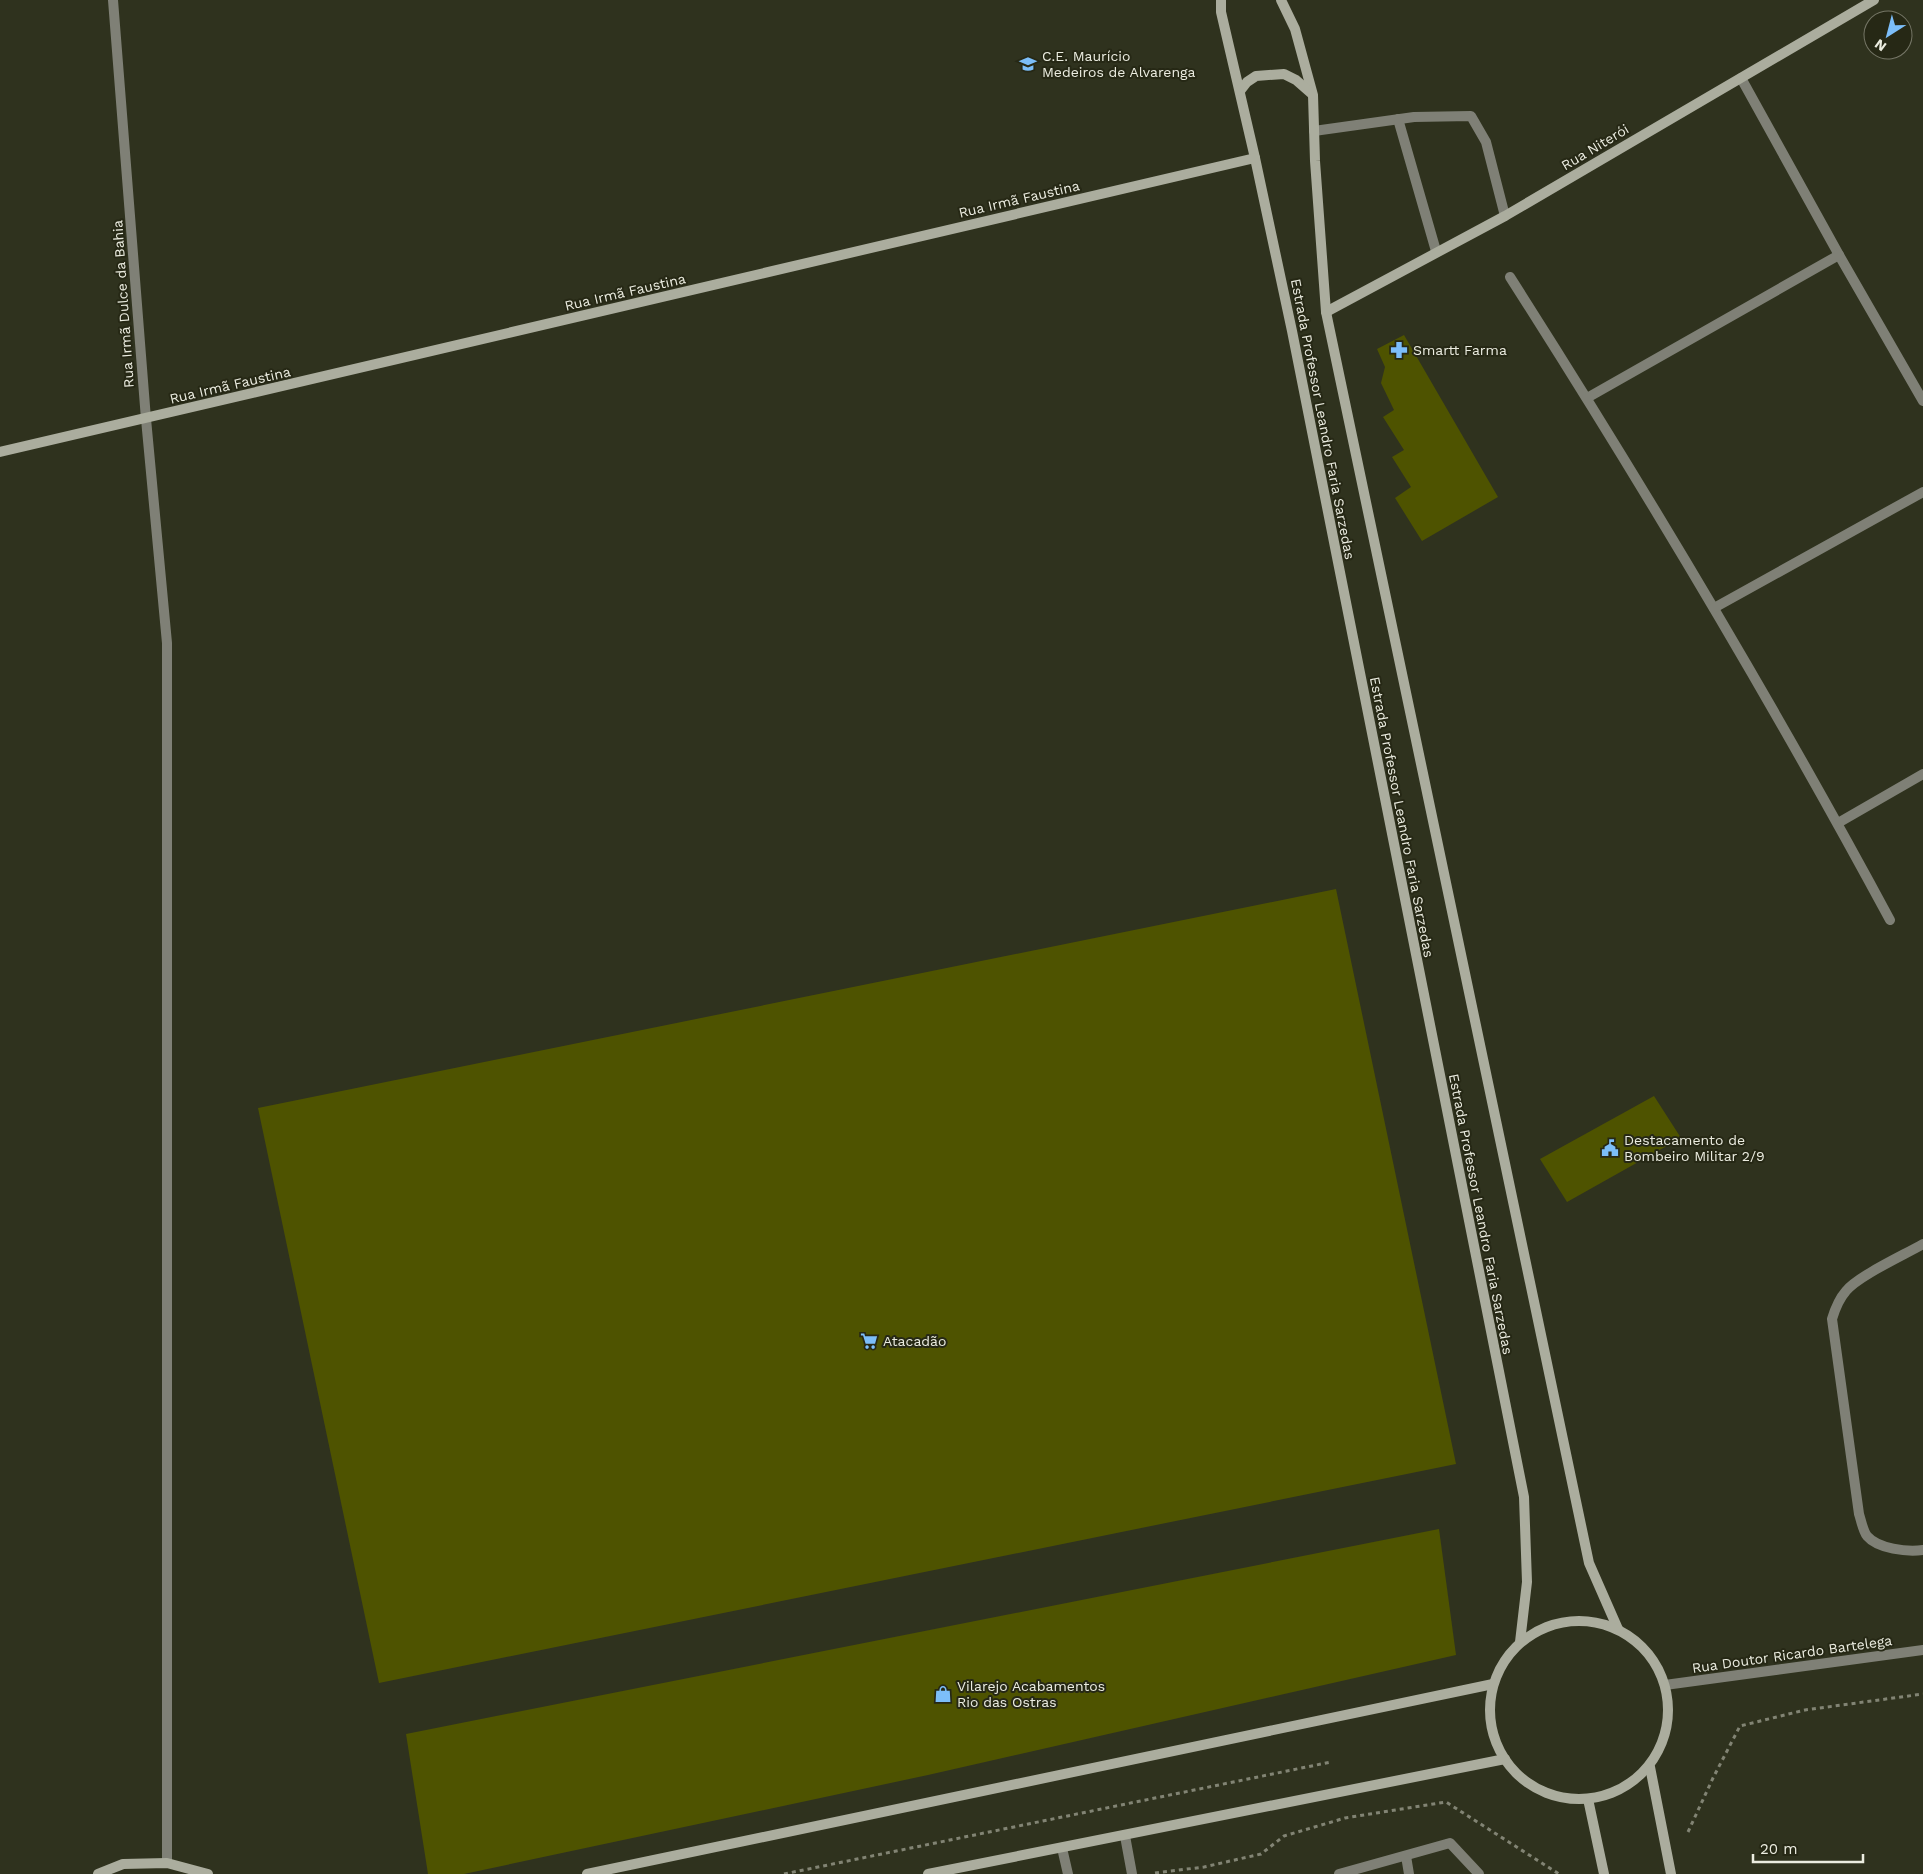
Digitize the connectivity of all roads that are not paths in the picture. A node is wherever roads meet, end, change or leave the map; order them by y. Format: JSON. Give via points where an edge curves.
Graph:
{"nodes":[{"id":1,"x":113,"y":0,"type":"edge"},
{"id":2,"x":1221,"y":0,"type":"edge"},
{"id":3,"x":1281,"y":0,"type":"edge"},
{"id":4,"x":1874,"y":0,"type":"edge"},
{"id":5,"x":1741,"y":78,"type":"junction"},
{"id":6,"x":1240,"y":91,"type":"junction"},
{"id":7,"x":1313,"y":95,"type":"junction"},
{"id":8,"x":1398,"y":119,"type":"junction"},
{"id":9,"x":1314,"y":131,"type":"junction"},
{"id":10,"x":1255,"y":158,"type":"junction"},
{"id":11,"x":1505,"y":216,"type":"junction"},
{"id":12,"x":1436,"y":251,"type":"junction"},
{"id":13,"x":1838,"y":255,"type":"junction"},
{"id":14,"x":1510,"y":277,"type":"dead end"},
{"id":15,"x":1326,"y":312,"type":"junction"},
{"id":16,"x":1587,"y":398,"type":"junction"},
{"id":17,"x":1923,"y":401,"type":"edge"},
{"id":18,"x":146,"y":419,"type":"junction"},
{"id":19,"x":0,"y":452,"type":"edge"},
{"id":20,"x":1923,"y":492,"type":"edge"},
{"id":21,"x":1714,"y":608,"type":"junction"},
{"id":22,"x":1923,"y":774,"type":"edge"},
{"id":23,"x":1838,"y":823,"type":"junction"},
{"id":24,"x":1890,"y":920,"type":"dead end"},
{"id":25,"x":1923,"y":1244,"type":"edge"},
{"id":26,"x":1923,"y":1550,"type":"edge"},
{"id":27,"x":1618,"y":1629,"type":"junction"},
{"id":28,"x":1520,"y":1642,"type":"junction"},
{"id":29,"x":1923,"y":1650,"type":"edge"},
{"id":30,"x":1494,"y":1684,"type":"junction"},
{"id":31,"x":1665,"y":1685,"type":"junction"},
{"id":32,"x":1505,"y":1760,"type":"junction"},
{"id":33,"x":1650,"y":1767,"type":"junction"},
{"id":34,"x":1588,"y":1799,"type":"junction"},
{"id":35,"x":1125,"y":1836,"type":"junction"},
{"id":36,"x":1062,"y":1848,"type":"junction"},
{"id":37,"x":1406,"y":1856,"type":"junction"},
{"id":38,"x":166,"y":1863,"type":"junction"},
{"id":39,"x":98,"y":1874,"type":"edge"},
{"id":40,"x":208,"y":1874,"type":"edge"},
{"id":41,"x":587,"y":1874,"type":"edge"},
{"id":42,"x":928,"y":1874,"type":"edge"},
{"id":43,"x":1068,"y":1874,"type":"edge"},
{"id":44,"x":1132,"y":1874,"type":"edge"},
{"id":45,"x":1339,"y":1874,"type":"edge"},
{"id":46,"x":1409,"y":1874,"type":"edge"},
{"id":47,"x":1479,"y":1874,"type":"edge"},
{"id":48,"x":1604,"y":1874,"type":"edge"},
{"id":49,"x":1672,"y":1874,"type":"edge"}],
"edges":[{"from":1,"to":18,"type":"street","name":"Rua Irmã Dulce da Bahia"},
{"from":2,"to":6,"type":"main road","name":"Estrada Professor Leandro Faria Sarzedas"},
{"from":3,"to":7,"type":"main road","name":"Estrada Professor Leandro Faria Sarzedas","via":[[1295,29]]},
{"from":4,"to":5,"type":"main road","name":"Rua Niterói"},
{"from":5,"to":11,"type":"main road","name":"Rua Niterói"},
{"from":5,"to":13,"type":"street"},
{"from":6,"to":7,"type":"main road","via":[[1256,76],[1284,74]]},
{"from":6,"to":10,"type":"main road","name":"Estrada Professor Leandro Faria Sarzedas"},
{"from":7,"to":9,"type":"main road","name":"Estrada Professor Leandro Faria Sarzedas"},
{"from":8,"to":9,"type":"street"},
{"from":8,"to":11,"type":"street","via":[[1471,116],[1486,142]]},
{"from":8,"to":12,"type":"street"},
{"from":9,"to":15,"type":"main road","name":"Estrada Professor Leandro Faria Sarzedas"},
{"from":10,"to":18,"type":"main road","name":"Rua Irmã Faustina"},
{"from":10,"to":28,"type":"main road","name":"Estrada Professor Leandro Faria Sarzedas","via":[[1524,1497],[1527,1582]]},
{"from":11,"to":12,"type":"main road","name":"Rua Niterói"},
{"from":12,"to":15,"type":"main road","name":"Rua Niterói"},
{"from":13,"to":16,"type":"street"},
{"from":13,"to":17,"type":"street"},
{"from":14,"to":16,"type":"street"},
{"from":15,"to":27,"type":"main road","name":"Estrada Professor Leandro Faria Sarzedas","via":[[1590,1563]]},
{"from":16,"to":21,"type":"street"},
{"from":18,"to":19,"type":"main road","name":"Rua Irmã Faustina"},
{"from":18,"to":38,"type":"street","name":"Rua Irmã Dulce da Bahia","via":[[167,643]]},
{"from":20,"to":21,"type":"street"},
{"from":21,"to":23,"type":"street"},
{"from":22,"to":23,"type":"street"},
{"from":23,"to":24,"type":"street"},
{"from":25,"to":26,"type":"street","via":[[1846,1290],[1832,1319],[1858,1514],[1868,1536],[1887,1548]]},
{"from":27,"to":28,"type":"main road","via":[[1580,1620],[1548,1626]]},
{"from":27,"to":31,"type":"main road","via":[[1639,1644]]},
{"from":28,"to":30,"type":"main road","via":[[1500,1667]]},
{"from":29,"to":31,"type":"street","name":"Rua Doutor Ricardo Bartelega"},
{"from":30,"to":32,"type":"main road","via":[[1490,1698],[1492,1730]]},
{"from":30,"to":41,"type":"main road"},
{"from":31,"to":33,"type":"main road","via":[[1668,1716],[1661,1747]]},
{"from":32,"to":34,"type":"main road","via":[[1528,1783],[1557,1796]]},
{"from":32,"to":35,"type":"main road"},
{"from":33,"to":34,"type":"main road","via":[[1620,1792]]},
{"from":33,"to":49,"type":"main road"},
{"from":34,"to":48,"type":"main road"},
{"from":35,"to":36,"type":"main road"},
{"from":35,"to":44,"type":"street"},
{"from":36,"to":42,"type":"main road"},
{"from":36,"to":43,"type":"street"},
{"from":37,"to":45,"type":"street"},
{"from":37,"to":46,"type":"street"},
{"from":37,"to":47,"type":"street","via":[[1450,1844]]},
{"from":38,"to":39,"type":"main road","via":[[123,1864]]},
{"from":38,"to":40,"type":"main road"}]}
